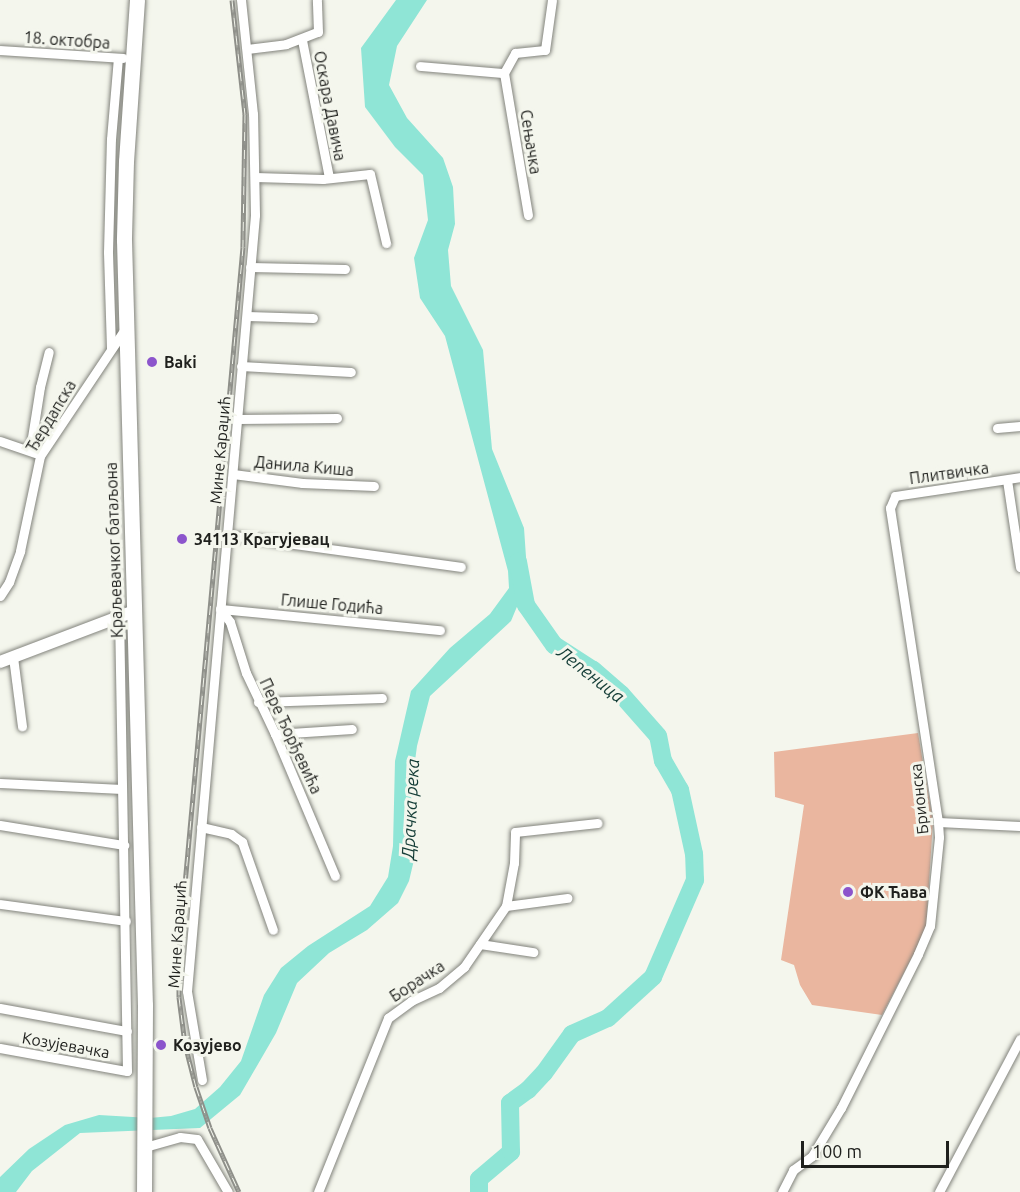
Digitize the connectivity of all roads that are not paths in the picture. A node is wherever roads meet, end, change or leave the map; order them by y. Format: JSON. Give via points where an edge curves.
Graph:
{"nodes":[{"id":1,"x":137,"y":0,"type":"edge"},
{"id":2,"x":241,"y":0,"type":"edge"},
{"id":3,"x":317,"y":0,"type":"edge"},
{"id":4,"x":552,"y":0,"type":"edge"},
{"id":5,"x":302,"y":40,"type":"junction"},
{"id":6,"x":247,"y":49,"type":"junction"},
{"id":7,"x":0,"y":50,"type":"edge"},
{"id":8,"x":125,"y":59,"type":"junction"},
{"id":9,"x":420,"y":66,"type":"dead end"},
{"id":10,"x":504,"y":73,"type":"junction"},
{"id":11,"x":255,"y":177,"type":"junction"},
{"id":12,"x":329,"y":177,"type":"junction"},
{"id":13,"x":528,"y":215,"type":"dead end"},
{"id":14,"x":386,"y":243,"type":"dead end"},
{"id":15,"x":250,"y":267,"type":"junction"},
{"id":16,"x":345,"y":269,"type":"dead end"},
{"id":17,"x":247,"y":316,"type":"junction"},
{"id":18,"x":313,"y":318,"type":"dead end"},
{"id":19,"x":125,"y":329,"type":"junction"},
{"id":20,"x":111,"y":348,"type":"junction"},
{"id":21,"x":49,"y":352,"type":"dead end"},
{"id":22,"x":242,"y":366,"type":"junction"},
{"id":23,"x":351,"y":372,"type":"dead end"},
{"id":24,"x":338,"y":418,"type":"dead end"},
{"id":25,"x":238,"y":419,"type":"junction"},
{"id":26,"x":1020,"y":426,"type":"edge"},
{"id":27,"x":997,"y":428,"type":"dead end"},
{"id":28,"x":0,"y":441,"type":"edge"},
{"id":29,"x":30,"y":450,"type":"junction"},
{"id":30,"x":40,"y":456,"type":"junction"},
{"id":31,"x":232,"y":474,"type":"junction"},
{"id":32,"x":1020,"y":477,"type":"edge"},
{"id":33,"x":1007,"y":480,"type":"junction"},
{"id":34,"x":374,"y":486,"type":"dead end"},
{"id":35,"x":890,"y":508,"type":"joint"},
{"id":36,"x":228,"y":535,"type":"junction"},
{"id":37,"x":461,"y":567,"type":"dead end"},
{"id":38,"x":1020,"y":567,"type":"edge"},
{"id":39,"x":0,"y":596,"type":"edge"},
{"id":40,"x":220,"y":609,"type":"junction"},
{"id":41,"x":126,"y":614,"type":"junction"},
{"id":42,"x":440,"y":630,"type":"dead end"},
{"id":43,"x":13,"y":657,"type":"junction"},
{"id":44,"x":0,"y":662,"type":"edge"},
{"id":45,"x":382,"y":698,"type":"dead end"},
{"id":46,"x":258,"y":702,"type":"junction"},
{"id":47,"x":22,"y":726,"type":"dead end"},
{"id":48,"x":352,"y":729,"type":"dead end"},
{"id":49,"x":275,"y":734,"type":"junction"},
{"id":50,"x":0,"y":783,"type":"edge"},
{"id":51,"x":122,"y":789,"type":"junction"},
{"id":52,"x":938,"y":822,"type":"junction"},
{"id":53,"x":598,"y":823,"type":"dead end"},
{"id":54,"x":0,"y":825,"type":"edge"},
{"id":55,"x":1020,"y":826,"type":"edge"},
{"id":56,"x":201,"y":827,"type":"junction"},
{"id":57,"x":124,"y":845,"type":"junction"},
{"id":58,"x":336,"y":876,"type":"dead end"},
{"id":59,"x":567,"y":898,"type":"dead end"},
{"id":60,"x":0,"y":904,"type":"edge"},
{"id":61,"x":506,"y":906,"type":"junction"},
{"id":62,"x":126,"y":921,"type":"junction"},
{"id":63,"x":273,"y":930,"type":"dead end"},
{"id":64,"x":480,"y":944,"type":"junction"},
{"id":65,"x":533,"y":952,"type":"dead end"},
{"id":66,"x":0,"y":1008,"type":"edge"},
{"id":67,"x":127,"y":1032,"type":"junction"},
{"id":68,"x":1020,"y":1039,"type":"edge"},
{"id":69,"x":0,"y":1048,"type":"edge"},
{"id":70,"x":202,"y":1080,"type":"dead end"},
{"id":71,"x":145,"y":1145,"type":"junction"},
{"id":72,"x":144,"y":1192,"type":"edge"},
{"id":73,"x":228,"y":1192,"type":"edge"},
{"id":74,"x":318,"y":1192,"type":"edge"},
{"id":75,"x":782,"y":1192,"type":"edge"},
{"id":76,"x":939,"y":1192,"type":"edge"}],
"edges":[{"from":1,"to":8,"type":"main road","name":"Краљевачког батаљона"},
{"from":2,"to":6,"type":"street","name":"Мине Караџић"},
{"from":3,"to":5,"type":"street","name":"Оскара Давича","via":[[318,33]]},
{"from":4,"to":10,"type":"street","via":[[545,50],[515,53]]},
{"from":5,"to":6,"type":"street","name":"Оскара Давича"},
{"from":5,"to":12,"type":"street","name":"Оскара Давича"},
{"from":6,"to":11,"type":"street","name":"Мине Караџић"},
{"from":7,"to":8,"type":"street","name":"18. октобра"},
{"from":8,"to":19,"type":"main road","name":"Краљевачког батаљона"},
{"from":8,"to":20,"type":"street","via":[[111,139]]},
{"from":9,"to":10,"type":"street"},
{"from":10,"to":13,"type":"street","name":"Сењачка"},
{"from":11,"to":12,"type":"street"},
{"from":11,"to":15,"type":"street","name":"Мине Караџић"},
{"from":12,"to":14,"type":"street","via":[[370,174]]},
{"from":15,"to":16,"type":"street"},
{"from":15,"to":17,"type":"street","name":"Мине Караџић"},
{"from":17,"to":18,"type":"street"},
{"from":17,"to":22,"type":"street","name":"Мине Караџић"},
{"from":19,"to":20,"type":"street","name":"Ђердапска"},
{"from":19,"to":41,"type":"main road","name":"Краљевачког батаљона"},
{"from":20,"to":30,"type":"street","name":"Ђердапска"},
{"from":21,"to":29,"type":"street"},
{"from":22,"to":23,"type":"street"},
{"from":22,"to":25,"type":"street","name":"Мине Караџић"},
{"from":24,"to":25,"type":"street"},
{"from":25,"to":31,"type":"street","name":"Мине Караџић"},
{"from":26,"to":27,"type":"street"},
{"from":28,"to":29,"type":"street"},
{"from":29,"to":30,"type":"street"},
{"from":30,"to":39,"type":"street","name":"Ђердапска","via":[[20,551]]},
{"from":31,"to":34,"type":"street","name":"Данила Киша","via":[[302,483]]},
{"from":31,"to":36,"type":"street","name":"Мине Караџић"},
{"from":32,"to":33,"type":"street","name":"Плитвичка"},
{"from":33,"to":35,"type":"street","name":"Плитвичка","via":[[895,496]]},
{"from":33,"to":38,"type":"street"},
{"from":35,"to":52,"type":"street","name":"Брионска"},
{"from":36,"to":37,"type":"street"},
{"from":36,"to":40,"type":"street","name":"Мине Караџић"},
{"from":40,"to":42,"type":"street","name":"Глише Годића"},
{"from":40,"to":46,"type":"street","name":"Пере Ђорђевића","via":[[230,622]]},
{"from":40,"to":56,"type":"street","name":"Мине Караџић"},
{"from":41,"to":43,"type":"street"},
{"from":41,"to":51,"type":"street"},
{"from":41,"to":71,"type":"main road","name":"Краљевачког батаљона"},
{"from":43,"to":44,"type":"street"},
{"from":43,"to":47,"type":"street"},
{"from":45,"to":46,"type":"street"},
{"from":46,"to":49,"type":"street","name":"Пере Ђорђевића"},
{"from":48,"to":49,"type":"street"},
{"from":49,"to":58,"type":"street","name":"Пере Ђорђевића"},
{"from":50,"to":51,"type":"street"},
{"from":51,"to":57,"type":"street"},
{"from":52,"to":55,"type":"street"},
{"from":52,"to":75,"type":"street","name":"Брионска","via":[[930,926],[841,1108],[812,1156],[793,1170]]},
{"from":53,"to":61,"type":"street","name":"Борачка","via":[[515,832]]},
{"from":54,"to":57,"type":"street"},
{"from":56,"to":63,"type":"street","via":[[231,834],[242,843]]},
{"from":56,"to":70,"type":"street","name":"Мине Караџић","via":[[187,991]]},
{"from":57,"to":62,"type":"street"},
{"from":59,"to":61,"type":"street"},
{"from":60,"to":62,"type":"street"},
{"from":61,"to":64,"type":"street","name":"Борачка"},
{"from":62,"to":67,"type":"street"},
{"from":64,"to":65,"type":"street"},
{"from":64,"to":74,"type":"street","name":"Борачка","via":[[464,967],[439,988],[388,1018]]},
{"from":66,"to":67,"type":"street"},
{"from":67,"to":69,"type":"street","name":"Козујевачка","via":[[127,1071]]},
{"from":68,"to":76,"type":"street"},
{"from":71,"to":72,"type":"main road"},
{"from":71,"to":73,"type":"street","via":[[191,1136],[200,1142]]}]}
